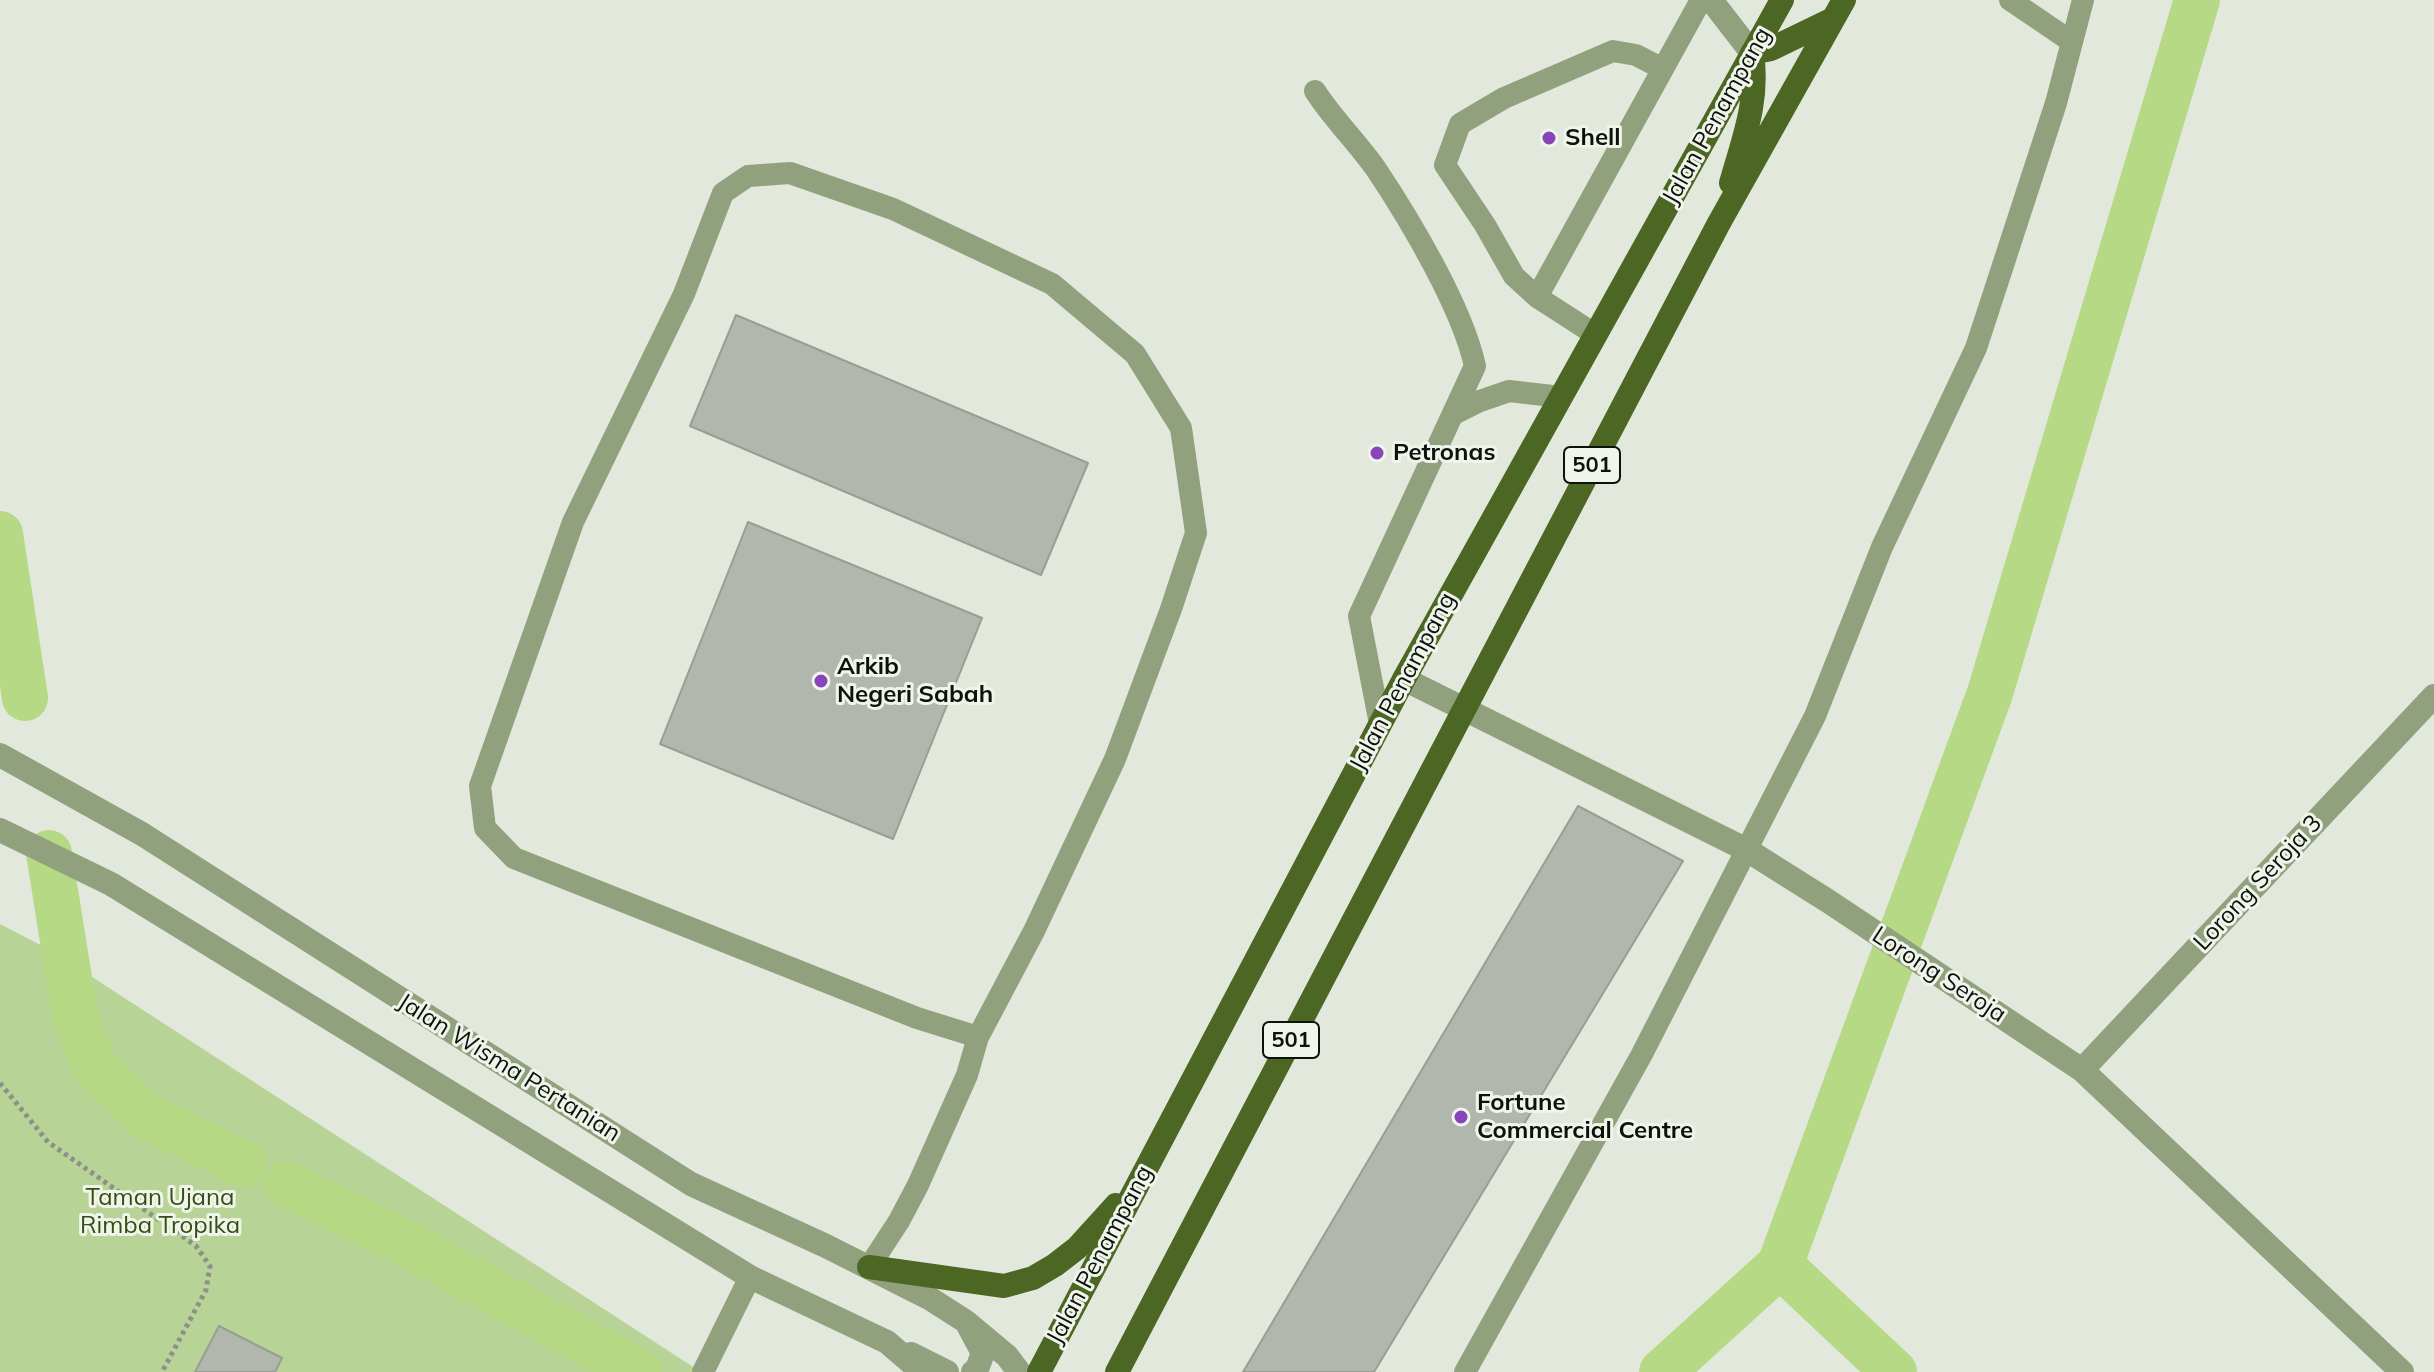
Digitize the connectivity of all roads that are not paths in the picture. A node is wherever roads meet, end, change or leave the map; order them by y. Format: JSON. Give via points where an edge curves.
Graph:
{"nodes":[{"id":1,"x":1701,"y":0,"type":"edge"},
{"id":2,"x":1711,"y":0,"type":"edge"},
{"id":3,"x":1782,"y":0,"type":"edge"},
{"id":4,"x":2010,"y":0,"type":"edge"},
{"id":5,"x":2083,"y":0,"type":"edge"},
{"id":6,"x":1838,"y":10,"type":"edge"},
{"id":7,"x":2072,"y":42,"type":"junction"},
{"id":8,"x":1752,"y":53,"type":"junction"},
{"id":9,"x":1663,"y":69,"type":"junction"},
{"id":10,"x":1315,"y":91,"type":"dead end"},
{"id":11,"x":1719,"y":223,"type":"junction"},
{"id":12,"x":1537,"y":297,"type":"junction"},
{"id":13,"x":1596,"y":335,"type":"junction"},
{"id":14,"x":1561,"y":397,"type":"junction"},
{"id":15,"x":1454,"y":414,"type":"junction"},
{"id":16,"x":1404,"y":679,"type":"junction"},
{"id":17,"x":2434,"y":696,"type":"edge"},
{"id":18,"x":1465,"y":707,"type":"junction"},
{"id":19,"x":1380,"y":724,"type":"junction"},
{"id":20,"x":0,"y":755,"type":"edge"},
{"id":21,"x":0,"y":830,"type":"edge"},
{"id":22,"x":1747,"y":850,"type":"junction"},
{"id":23,"x":978,"y":1037,"type":"junction"},
{"id":24,"x":2082,"y":1070,"type":"junction"},
{"id":25,"x":1142,"y":1174,"type":"junction"},
{"id":26,"x":869,"y":1267,"type":"junction"},
{"id":27,"x":750,"y":1277,"type":"junction"},
{"id":28,"x":965,"y":1321,"type":"junction"},
{"id":29,"x":887,"y":1342,"type":"junction"},
{"id":30,"x":703,"y":1372,"type":"edge"},
{"id":31,"x":922,"y":1372,"type":"edge"},
{"id":32,"x":947,"y":1372,"type":"edge"},
{"id":33,"x":973,"y":1372,"type":"edge"},
{"id":34,"x":1019,"y":1372,"type":"edge"},
{"id":35,"x":1039,"y":1372,"type":"edge"},
{"id":36,"x":1117,"y":1372,"type":"edge"},
{"id":37,"x":1465,"y":1372,"type":"edge"},
{"id":38,"x":2402,"y":1372,"type":"edge"}],
"edges":[{"from":1,"to":9,"type":"lane"},
{"from":2,"to":8,"type":"street"},
{"from":3,"to":8,"type":"main road","name":"Jalan Penampang","number":"501"},
{"from":4,"to":7,"type":"lane"},
{"from":5,"to":7,"type":"lane"},
{"from":6,"to":8,"type":"main road","via":[[1771,49]]},
{"from":6,"to":11,"type":"main road","number":"501"},
{"from":7,"to":22,"type":"lane","via":[[1976,348],[1882,547],[1815,716]]},
{"from":8,"to":11,"type":"main road","via":[[1754,105]]},
{"from":8,"to":13,"type":"main road","name":"Jalan Penampang","number":"501"},
{"from":9,"to":12,"type":"lane"},
{"from":9,"to":12,"type":"lane","via":[[1636,55],[1613,51],[1504,98],[1460,124],[1445,165],[1514,276]]},
{"from":10,"to":15,"type":"lane","via":[[1374,167],[1429,257],[1470,344],[1475,366]]},
{"from":11,"to":18,"type":"main road","number":"501"},
{"from":12,"to":13,"type":"lane"},
{"from":13,"to":14,"type":"main road","name":"Jalan Penampang","number":"501"},
{"from":14,"to":15,"type":"lane","via":[[1509,391]]},
{"from":14,"to":16,"type":"main road","name":"Jalan Penampang","number":"501"},
{"from":15,"to":19,"type":"lane","via":[[1359,616]]},
{"from":16,"to":18,"type":"street","name":"Lorong Seroja"},
{"from":16,"to":19,"type":"main road","name":"Jalan Penampang","number":"501"},
{"from":17,"to":24,"type":"street","name":"Lorong Seroja 3"},
{"from":18,"to":22,"type":"street","name":"Lorong Seroja"},
{"from":18,"to":36,"type":"main road","number":"501"},
{"from":19,"to":25,"type":"main road","name":"Jalan Penampang","number":"501"},
{"from":20,"to":26,"type":"street","name":"Jalan Wisma Pertanian","via":[[142,834],[691,1184]]},
{"from":21,"to":27,"type":"street","via":[[111,884]]},
{"from":22,"to":24,"type":"street","name":"Lorong Seroja"},
{"from":22,"to":37,"type":"lane","via":[[1642,1054]]},
{"from":23,"to":23,"type":"lane","via":[[917,1018],[514,858],[485,828],[480,786],[573,522],[684,294],[723,193],[748,176],[790,173],[878,204],[1052,284],[1135,354],[1181,428],[1196,533],[1115,759]]},
{"from":23,"to":26,"type":"lane","via":[[967,1075],[918,1185]]},
{"from":24,"to":38,"type":"street","name":"Lorong Seroja"},
{"from":25,"to":26,"type":"main road","via":[[1077,1248],[1033,1278],[1004,1286]]},
{"from":25,"to":35,"type":"main road","name":"Jalan Penampang","number":"501"},
{"from":26,"to":28,"type":"street","name":"Jalan Wisma Pertanian"},
{"from":27,"to":29,"type":"street"},
{"from":27,"to":30,"type":"lane"},
{"from":28,"to":33,"type":"street","via":[[983,1353]]},
{"from":28,"to":34,"type":"street","name":"Jalan Wisma Pertanian"},
{"from":29,"to":31,"type":"street"},
{"from":29,"to":32,"type":"street"}]}
